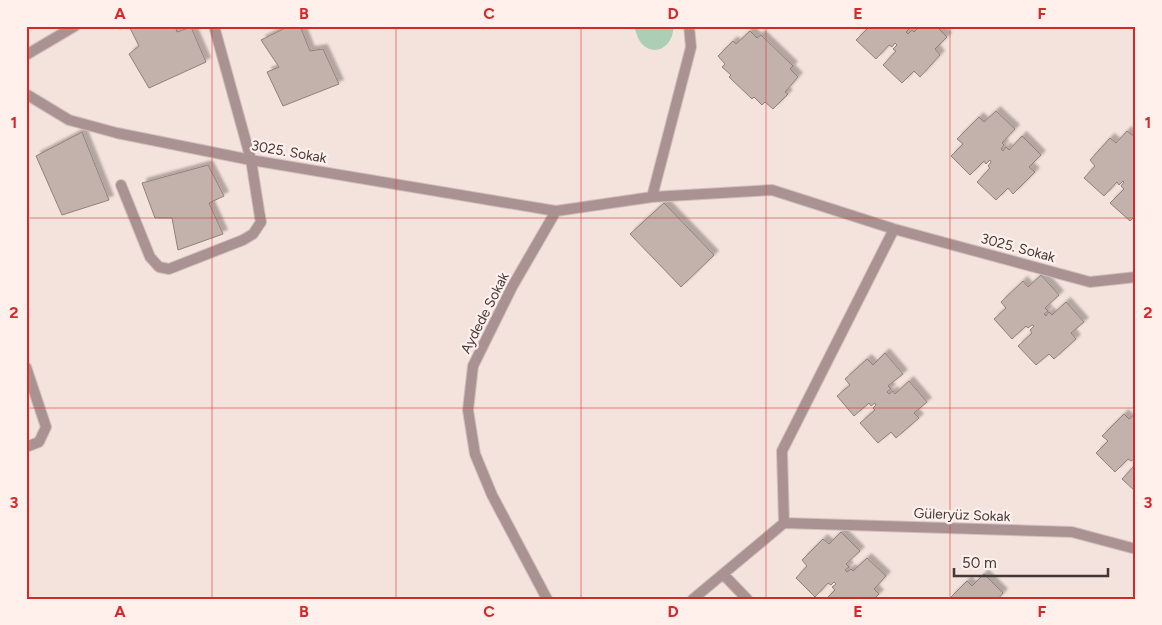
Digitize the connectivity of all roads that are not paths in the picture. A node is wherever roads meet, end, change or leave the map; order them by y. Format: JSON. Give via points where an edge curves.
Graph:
{"nodes":[{"id":1,"x":75,"y":26,"type":"edge"},
{"id":2,"x":214,"y":26,"type":"edge"},
{"id":3,"x":689,"y":26,"type":"edge"},
{"id":4,"x":26,"y":55,"type":"edge"},
{"id":5,"x":26,"y":94,"type":"edge"},
{"id":6,"x":250,"y":160,"type":"junction"},
{"id":7,"x":122,"y":185,"type":"dead end"},
{"id":8,"x":652,"y":197,"type":"junction"},
{"id":9,"x":556,"y":210,"type":"junction"},
{"id":10,"x":894,"y":229,"type":"junction"},
{"id":11,"x":1136,"y":277,"type":"edge"},
{"id":12,"x":26,"y":367,"type":"edge"},
{"id":13,"x":26,"y":447,"type":"edge"},
{"id":14,"x":784,"y":523,"type":"junction"},
{"id":15,"x":1136,"y":548,"type":"edge"},
{"id":16,"x":723,"y":574,"type":"junction"},
{"id":17,"x":547,"y":599,"type":"edge"},
{"id":18,"x":693,"y":599,"type":"edge"},
{"id":19,"x":748,"y":599,"type":"edge"}],
"edges":[{"from":1,"to":4,"type":"street"},
{"from":2,"to":6,"type":"street"},
{"from":3,"to":8,"type":"street","via":[[691,46]]},
{"from":5,"to":6,"type":"street","name":"3025. Sokak","via":[[70,120],[116,133]]},
{"from":6,"to":7,"type":"street","via":[[262,222],[253,234],[243,240],[169,269],[159,267],[150,257]]},
{"from":6,"to":9,"type":"street","name":"3025. Sokak"},
{"from":8,"to":9,"type":"street","name":"3025. Sokak"},
{"from":8,"to":10,"type":"street","name":"3025. Sokak","via":[[772,190]]},
{"from":9,"to":17,"type":"street","name":"Aydede Sokak","via":[[512,287],[473,366],[468,410],[475,454],[492,495]]},
{"from":10,"to":11,"type":"street","name":"3025. Sokak","via":[[1090,282]]},
{"from":10,"to":14,"type":"street","via":[[782,451]]},
{"from":12,"to":13,"type":"street","via":[[46,427],[38,442]]},
{"from":14,"to":15,"type":"street","name":"Güleryüz Sokak","via":[[1072,532]]},
{"from":14,"to":16,"type":"street"},
{"from":16,"to":18,"type":"street"},
{"from":16,"to":19,"type":"street"}]}
